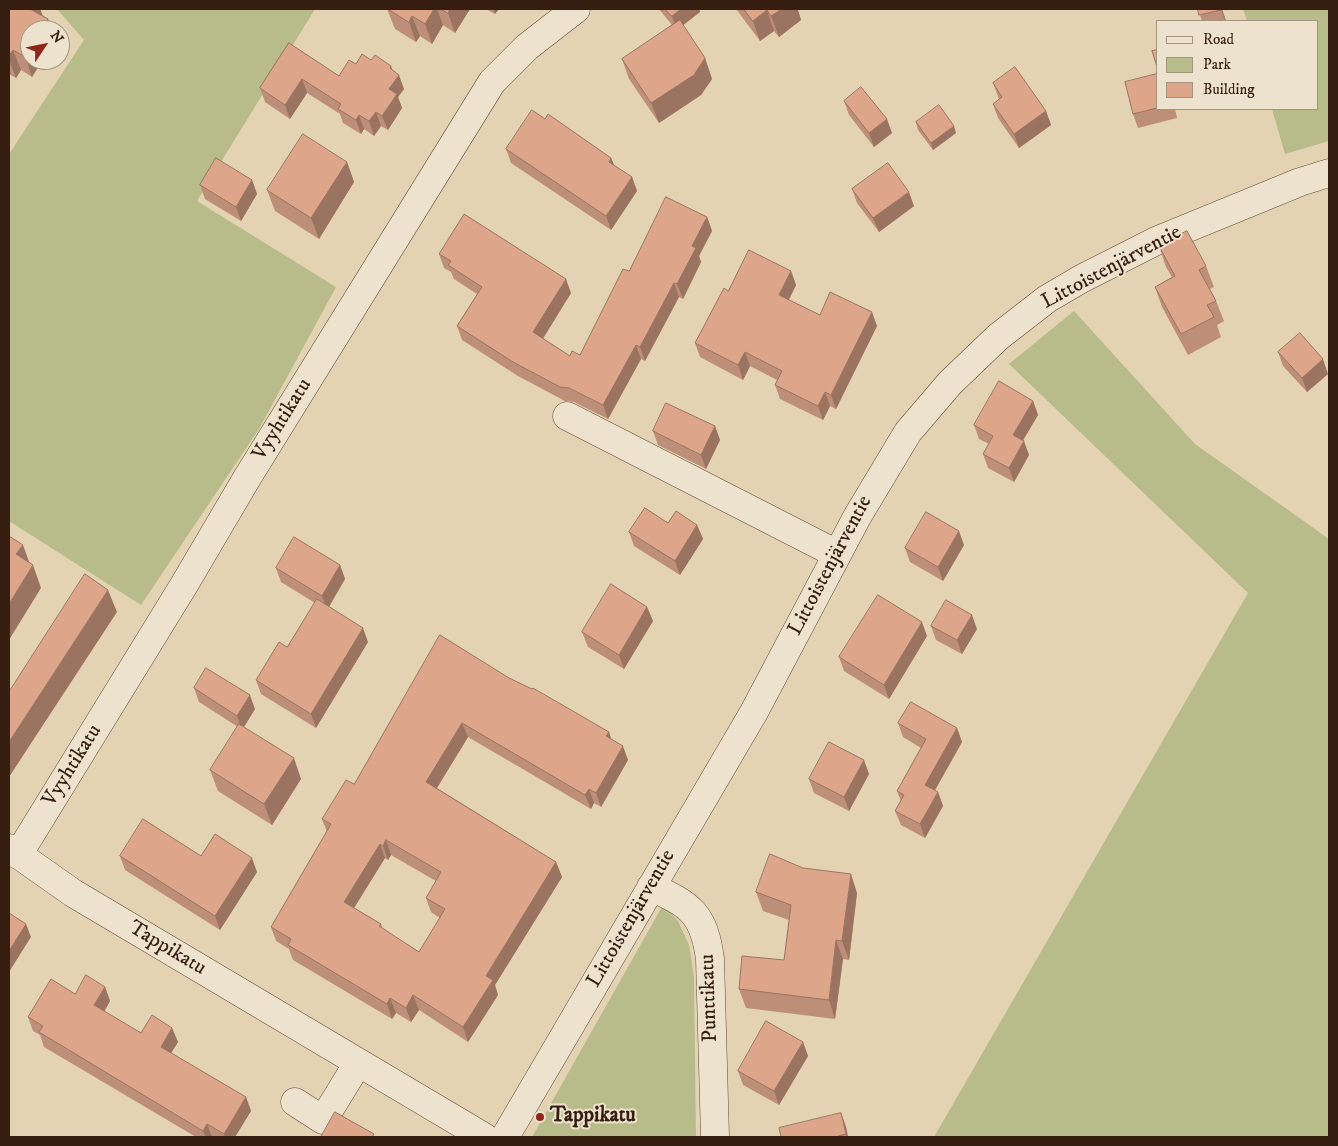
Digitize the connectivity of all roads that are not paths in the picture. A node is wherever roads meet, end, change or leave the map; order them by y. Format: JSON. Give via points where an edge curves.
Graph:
{"nodes":[{"id":1,"x":576,"y":9,"type":"edge"},
{"id":2,"x":1329,"y":173,"type":"edge"},
{"id":3,"x":567,"y":416,"type":"dead end"},
{"id":4,"x":837,"y":554,"type":"junction"},
{"id":5,"x":12,"y":853,"type":"edge"},
{"id":6,"x":651,"y":887,"type":"junction"},
{"id":7,"x":358,"y":1063,"type":"junction"},
{"id":8,"x":295,"y":1102,"type":"dead end"},
{"id":9,"x":484,"y":1137,"type":"edge"},
{"id":10,"x":505,"y":1137,"type":"edge"},
{"id":11,"x":715,"y":1137,"type":"edge"}],
"edges":[{"from":1,"to":5,"type":"street","name":"Vyyhtikatu","via":[[527,47],[492,82],[184,585]]},
{"from":2,"to":4,"type":"street","name":"Littoistenjärventie","via":[[1156,241],[1081,279],[1042,303],[998,337],[950,383],[908,432]]},
{"from":3,"to":4,"type":"street"},
{"from":4,"to":6,"type":"street","name":"Littoistenjärventie","via":[[754,712]]},
{"from":5,"to":7,"type":"street","name":"Tappikatu","via":[[73,893]]},
{"from":6,"to":10,"type":"street","name":"Littoistenjärventie"},
{"from":6,"to":11,"type":"street","name":"Punttikatu","via":[[682,902],[697,917],[707,935]]},
{"from":7,"to":8,"type":"street","via":[[323,1120]]},
{"from":7,"to":9,"type":"street","name":"Tappikatu"}]}
